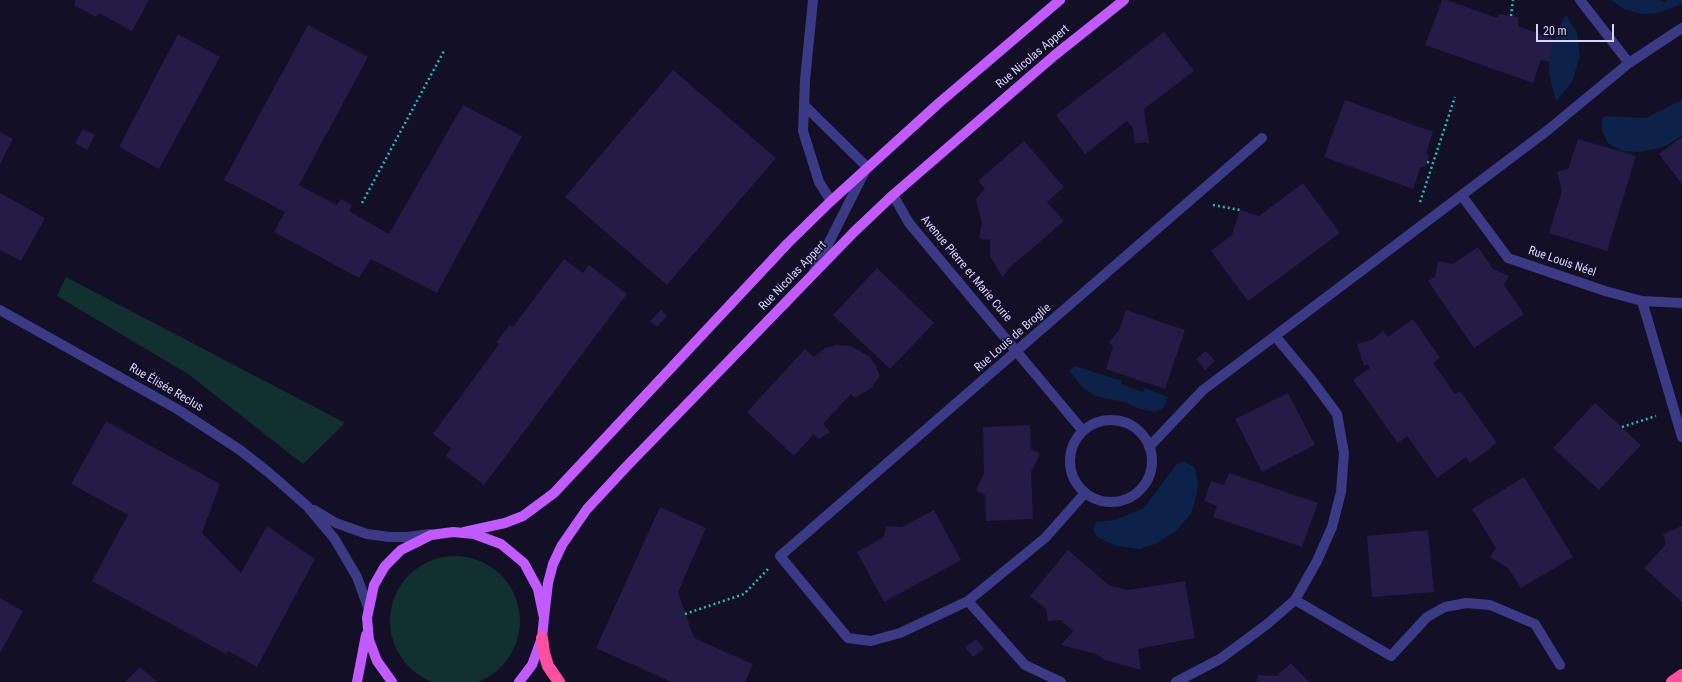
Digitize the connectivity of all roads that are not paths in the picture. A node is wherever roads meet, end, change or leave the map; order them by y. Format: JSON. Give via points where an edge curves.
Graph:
{"nodes":[{"id":1,"x":812,"y":0,"type":"edge"},
{"id":2,"x":1060,"y":0,"type":"edge"},
{"id":3,"x":1124,"y":0,"type":"edge"},
{"id":4,"x":1580,"y":0,"type":"edge"},
{"id":5,"x":1682,"y":28,"type":"edge"},
{"id":6,"x":1629,"y":63,"type":"junction"},
{"id":7,"x":804,"y":105,"type":"junction"},
{"id":8,"x":1262,"y":138,"type":"dead end"},
{"id":9,"x":867,"y":167,"type":"junction"},
{"id":10,"x":893,"y":195,"type":"junction"},
{"id":11,"x":1462,"y":196,"type":"junction"},
{"id":12,"x":831,"y":201,"type":"junction"},
{"id":13,"x":812,"y":276,"type":"junction"},
{"id":14,"x":1642,"y":301,"type":"junction"},
{"id":15,"x":1682,"y":303,"type":"edge"},
{"id":16,"x":1,"y":313,"type":"edge"},
{"id":17,"x":1275,"y":336,"type":"junction"},
{"id":18,"x":1018,"y":351,"type":"junction"},
{"id":19,"x":1084,"y":431,"type":"junction"},
{"id":20,"x":1682,"y":437,"type":"edge"},
{"id":21,"x":1149,"y":447,"type":"junction"},
{"id":22,"x":1084,"y":493,"type":"junction"},
{"id":23,"x":307,"y":506,"type":"junction"},
{"id":24,"x":464,"y":532,"type":"junction"},
{"id":25,"x":442,"y":533,"type":"junction"},
{"id":26,"x":1295,"y":600,"type":"junction"},
{"id":27,"x":968,"y":601,"type":"junction"},
{"id":28,"x":368,"y":607,"type":"junction"},
{"id":29,"x":544,"y":618,"type":"junction"},
{"id":30,"x":367,"y":629,"type":"junction"},
{"id":31,"x":542,"y":638,"type":"junction"},
{"id":32,"x":1560,"y":665,"type":"dead end"},
{"id":33,"x":1682,"y":675,"type":"edge"},
{"id":34,"x":357,"y":682,"type":"edge"},
{"id":35,"x":392,"y":682,"type":"edge"},
{"id":36,"x":519,"y":682,"type":"edge"},
{"id":37,"x":559,"y":682,"type":"edge"},
{"id":38,"x":1061,"y":682,"type":"edge"},
{"id":39,"x":1176,"y":682,"type":"edge"},
{"id":40,"x":1672,"y":682,"type":"edge"}],
"edges":[{"from":1,"to":7,"type":"street"},
{"from":2,"to":9,"type":"main road"},
{"from":3,"to":10,"type":"main road","name":"Rue Nicolas Appert","via":[[1055,55]]},
{"from":4,"to":6,"type":"street"},
{"from":5,"to":6,"type":"street"},
{"from":6,"to":11,"type":"street"},
{"from":7,"to":9,"type":"street"},
{"from":7,"to":12,"type":"street","via":[[803,131],[819,182]]},
{"from":8,"to":18,"type":"street","name":"Rue Louis de Broglie"},
{"from":9,"to":12,"type":"main road"},
{"from":9,"to":13,"type":"street"},
{"from":10,"to":13,"type":"main road","name":"Rue Nicolas Appert"},
{"from":10,"to":18,"type":"street","name":"Avenue Pierre et Marie Curie","via":[[909,223]]},
{"from":11,"to":14,"type":"street","name":"Rue Louis Néel","via":[[1508,258]]},
{"from":11,"to":17,"type":"street"},
{"from":12,"to":24,"type":"main road","via":[[788,243],[554,493],[522,516],[505,523]]},
{"from":13,"to":29,"type":"main road","name":"Rue Nicolas Appert","via":[[626,467],[574,526],[553,564]]},
{"from":14,"to":15,"type":"street","name":"Rue Louis Néel"},
{"from":14,"to":20,"type":"street"},
{"from":16,"to":23,"type":"street","name":"Rue Élisée Reclus","via":[[188,416],[256,462]]},
{"from":17,"to":21,"type":"street","via":[[1203,390]]},
{"from":17,"to":26,"type":"street","via":[[1311,378],[1337,414],[1344,453],[1341,492],[1332,527]]},
{"from":18,"to":19,"type":"street","name":"Avenue Pierre et Marie Curie"},
{"from":18,"to":27,"type":"street","name":"Rue Louis de Broglie","via":[[780,556],[848,638],[871,641],[900,633]]},
{"from":19,"to":21,"type":"street","via":[[1094,424],[1120,421],[1133,426]]},
{"from":19,"to":22,"type":"street","via":[[1075,442],[1070,455],[1075,482]]},
{"from":21,"to":22,"type":"street","via":[[1152,460],[1150,473],[1144,485],[1134,494],[1122,500],[1109,502],[1096,500]]},
{"from":22,"to":27,"type":"street","via":[[1045,538]]},
{"from":23,"to":25,"type":"street","name":"Rue Élisée Reclus","via":[[336,522],[367,534],[408,538]]},
{"from":23,"to":28,"type":"street","name":"Rue Élisée Reclus","via":[[346,556]]},
{"from":24,"to":25,"type":"main road"},
{"from":24,"to":29,"type":"main road","via":[[497,542],[524,564],[538,589]]},
{"from":25,"to":28,"type":"main road","via":[[411,544],[393,558],[379,575]]},
{"from":26,"to":32,"type":"street","via":[[1391,656],[1427,617],[1445,607],[1466,603],[1490,605],[1535,624]]},
{"from":26,"to":39,"type":"street","via":[[1220,659]]},
{"from":27,"to":38,"type":"street","via":[[1025,665]]},
{"from":28,"to":30,"type":"main road"},
{"from":29,"to":31,"type":"main road","name":"Rue Nicolas Appert"},
{"from":30,"to":34,"type":"main road"},
{"from":30,"to":35,"type":"main road","via":[[372,651]]},
{"from":31,"to":36,"type":"main road","name":"Rue Nicolas Appert","via":[[532,665]]},
{"from":31,"to":37,"type":"highway","via":[[548,666]]},
{"from":33,"to":40,"type":"highway"}]}
